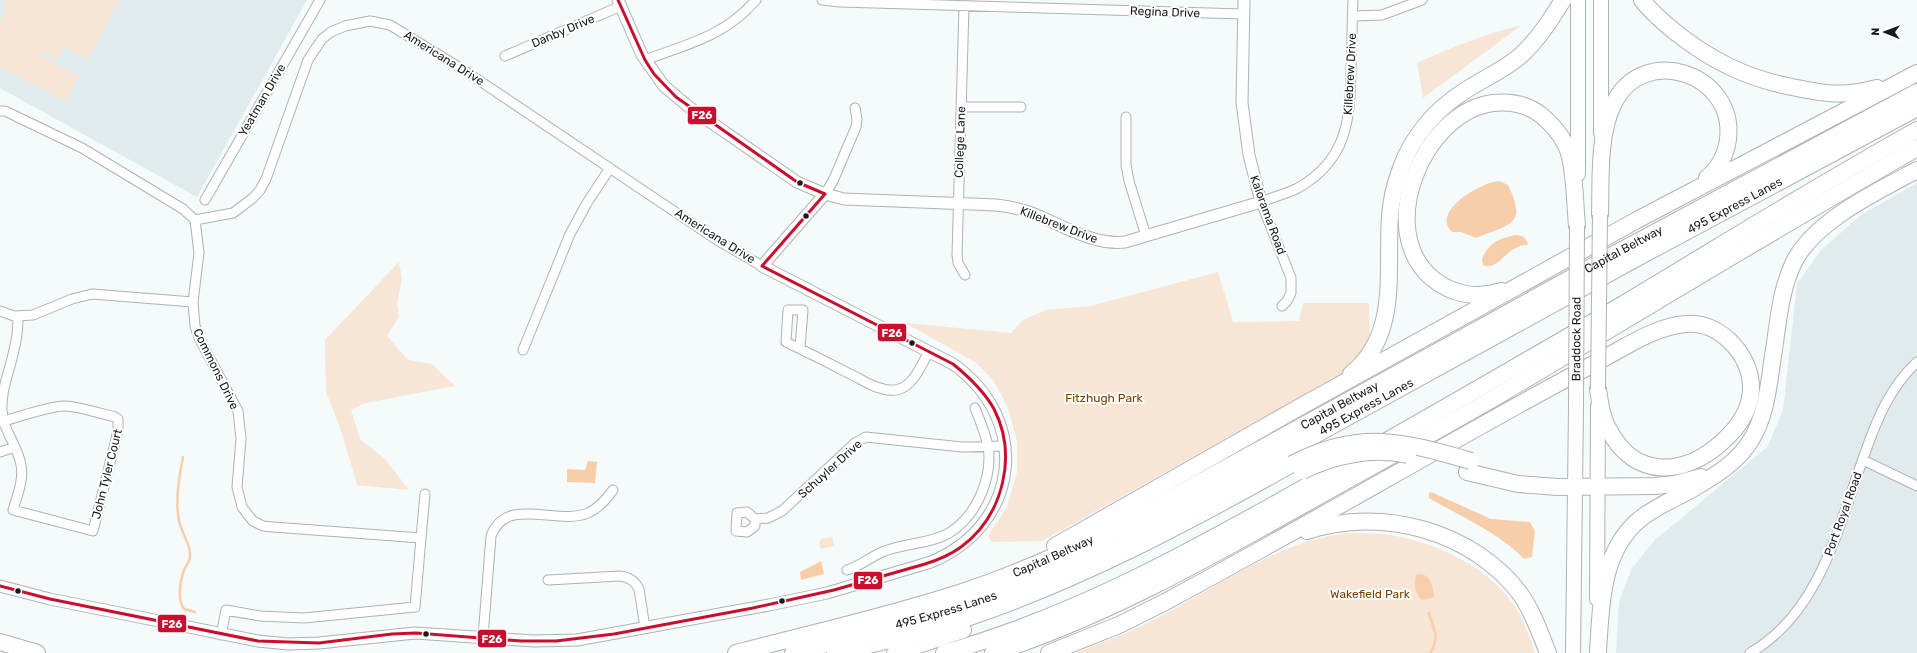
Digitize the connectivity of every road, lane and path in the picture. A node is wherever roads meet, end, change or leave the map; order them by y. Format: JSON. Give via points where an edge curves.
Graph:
{"nodes":[{"id":1,"x":320,"y":0,"type":"edge"},
{"id":2,"x":756,"y":0,"type":"edge"},
{"id":3,"x":822,"y":0,"type":"edge"},
{"id":4,"x":1244,"y":0,"type":"edge"},
{"id":5,"x":1353,"y":0,"type":"edge"},
{"id":6,"x":1422,"y":0,"type":"edge"},
{"id":7,"x":1563,"y":0,"type":"edge"},
{"id":8,"x":1578,"y":0,"type":"edge"},
{"id":9,"x":1601,"y":0,"type":"edge"},
{"id":10,"x":1642,"y":0,"type":"edge"},
{"id":11,"x":619,"y":3,"type":"edge"},
{"id":12,"x":964,"y":6,"type":"junction"},
{"id":13,"x":1243,"y":14,"type":"junction"},
{"id":14,"x":1353,"y":16,"type":"junction"},
{"id":15,"x":505,"y":56,"type":"dead end"},
{"id":16,"x":645,"y":60,"type":"junction"},
{"id":17,"x":1917,"y":72,"type":"edge"},
{"id":18,"x":1917,"y":92,"type":"edge"},
{"id":19,"x":961,"y":107,"type":"junction"},
{"id":20,"x":1021,"y":107,"type":"dead end"},
{"id":21,"x":854,"y":108,"type":"dead end"},
{"id":22,"x":1917,"y":108,"type":"edge"},
{"id":23,"x":0,"y":111,"type":"edge"},
{"id":24,"x":1126,"y":117,"type":"dead end"},
{"id":25,"x":1917,"y":130,"type":"edge"},
{"id":26,"x":1917,"y":148,"type":"edge"},
{"id":27,"x":610,"y":168,"type":"junction"},
{"id":28,"x":1917,"y":170,"type":"edge"},
{"id":29,"x":1688,"y":192,"type":"junction"},
{"id":30,"x":825,"y":194,"type":"junction"},
{"id":31,"x":205,"y":200,"type":"dead end"},
{"id":32,"x":1261,"y":202,"type":"junction"},
{"id":33,"x":958,"y":204,"type":"junction"},
{"id":34,"x":1600,"y":215,"type":"junction"},
{"id":35,"x":195,"y":220,"type":"junction"},
{"id":36,"x":1577,"y":226,"type":"junction"},
{"id":37,"x":1146,"y":236,"type":"junction"},
{"id":38,"x":762,"y":266,"type":"junction"},
{"id":39,"x":965,"y":275,"type":"dead end"},
{"id":40,"x":1528,"y":282,"type":"junction"},
{"id":41,"x":192,"y":302,"type":"junction"},
{"id":42,"x":1282,"y":306,"type":"dead end"},
{"id":43,"x":0,"y":312,"type":"edge"},
{"id":44,"x":18,"y":316,"type":"junction"},
{"id":45,"x":800,"y":348,"type":"dead end"},
{"id":46,"x":523,"y":350,"type":"dead end"},
{"id":47,"x":929,"y":352,"type":"junction"},
{"id":48,"x":1917,"y":362,"type":"edge"},
{"id":49,"x":1598,"y":389,"type":"junction"},
{"id":50,"x":1321,"y":396,"type":"junction"},
{"id":51,"x":975,"y":408,"type":"dead end"},
{"id":52,"x":2,"y":422,"type":"edge"},
{"id":53,"x":1005,"y":446,"type":"junction"},
{"id":54,"x":15,"y":447,"type":"junction"},
{"id":55,"x":988,"y":447,"type":"junction"},
{"id":56,"x":0,"y":452,"type":"edge"},
{"id":57,"x":1736,"y":459,"type":"junction"},
{"id":58,"x":1863,"y":460,"type":"junction"},
{"id":59,"x":1295,"y":469,"type":"junction"},
{"id":60,"x":1575,"y":482,"type":"junction"},
{"id":61,"x":1597,"y":486,"type":"junction"},
{"id":62,"x":1917,"y":486,"type":"edge"},
{"id":63,"x":613,"y":490,"type":"dead end"},
{"id":64,"x":424,"y":494,"type":"dead end"},
{"id":65,"x":755,"y":519,"type":"dead end"},
{"id":66,"x":421,"y":538,"type":"junction"},
{"id":67,"x":1250,"y":555,"type":"junction"},
{"id":68,"x":847,"y":570,"type":"dead end"},
{"id":69,"x":548,"y":580,"type":"dead end"},
{"id":70,"x":0,"y":586,"type":"edge"},
{"id":71,"x":966,"y":591,"type":"junction"},
{"id":72,"x":645,"y":628,"type":"junction"},
{"id":73,"x":221,"y":635,"type":"junction"},
{"id":74,"x":483,"y":637,"type":"junction"},
{"id":75,"x":0,"y":642,"type":"edge"},
{"id":76,"x":1598,"y":652,"type":"edge"},
{"id":77,"x":37,"y":653,"type":"edge"},
{"id":78,"x":736,"y":653,"type":"edge"},
{"id":79,"x":793,"y":653,"type":"edge"},
{"id":80,"x":835,"y":653,"type":"edge"},
{"id":81,"x":895,"y":653,"type":"edge"},
{"id":82,"x":944,"y":653,"type":"edge"},
{"id":83,"x":992,"y":653,"type":"edge"},
{"id":84,"x":1049,"y":653,"type":"edge"},
{"id":85,"x":1546,"y":653,"type":"edge"},
{"id":86,"x":1573,"y":653,"type":"edge"},
{"id":87,"x":1750,"y":653,"type":"edge"}],
"edges":[{"from":1,"to":31,"type":"street","name":"Yeatman Drive"},
{"from":2,"to":16,"type":"street","via":[[737,20],[717,32]]},
{"from":3,"to":12,"type":"street","name":"Regina Drive"},
{"from":4,"to":13,"type":"street","name":"Kalorama Road"},
{"from":5,"to":14,"type":"street","name":"Killebrew Drive"},
{"from":6,"to":14,"type":"street","via":[[1382,15]]},
{"from":7,"to":50,"type":"highway","via":[[1546,28],[1529,48],[1448,103],[1416,138],[1401,168],[1392,198],[1388,303],[1384,324],[1375,345],[1361,364]]},
{"from":8,"to":36,"type":"main road","name":"Braddock Road"},
{"from":9,"to":34,"type":"main road","name":"Braddock Road"},
{"from":10,"to":17,"type":"highway","via":[[1666,24],[1717,61],[1743,74],[1770,83],[1821,94],[1847,93],[1875,88]]},
{"from":11,"to":15,"type":"street","name":"Danby Drive"},
{"from":11,"to":16,"type":"street","name":"Killebrew Drive"},
{"from":12,"to":13,"type":"street","name":"Regina Drive"},
{"from":12,"to":19,"type":"street","name":"College Lane"},
{"from":13,"to":32,"type":"street","name":"Kalorama Road","via":[[1242,104],[1248,155]]},
{"from":14,"to":32,"type":"street","name":"Killebrew Drive","via":[[1350,107],[1340,144],[1326,165],[1309,181],[1289,192]]},
{"from":16,"to":30,"type":"street","name":"Killebrew Drive","via":[[664,86],[689,107],[797,182]]},
{"from":17,"to":29,"type":"highway"},
{"from":18,"to":71,"type":"highway","name":"Capital Beltway","via":[[1135,518],[1028,567]]},
{"from":19,"to":20,"type":"street"},
{"from":19,"to":33,"type":"street","name":"College Lane"},
{"from":21,"to":30,"type":"street","via":[[856,127]]},
{"from":22,"to":79,"type":"highway","name":"495 Express Lanes","via":[[1655,248],[1117,544],[1022,586],[981,600]]},
{"from":23,"to":35,"type":"street","via":[[5,111],[82,148],[183,209]]},
{"from":24,"to":37,"type":"street","via":[[1126,165]]},
{"from":25,"to":82,"type":"highway","name":"495 Express Lanes","via":[[1506,373],[1182,554],[1108,592],[1062,612]]},
{"from":26,"to":83,"type":"highway","via":[[1504,392],[1148,590],[1093,615]]},
{"from":27,"to":35,"type":"street","name":"Americana Drive","via":[[398,29],[382,23],[359,22],[331,32],[314,49],[266,179],[257,194],[233,213]]},
{"from":27,"to":38,"type":"street","name":"Americana Drive","via":[[717,240]]},
{"from":27,"to":46,"type":"street","via":[[576,223]]},
{"from":28,"to":57,"type":"highway","via":[[1831,220],[1808,239],[1800,250],[1784,291],[1762,414],[1752,438]]},
{"from":29,"to":34,"type":"highway","via":[[1715,172],[1723,158],[1728,136],[1725,110],[1716,94],[1699,79],[1672,71],[1646,73],[1631,81],[1621,91],[1609,115],[1604,137]]},
{"from":29,"to":40,"type":"highway"},
{"from":30,"to":33,"type":"street","name":"Killebrew Drive","via":[[858,200]]},
{"from":30,"to":38,"type":"street"},
{"from":32,"to":37,"type":"street","name":"Killebrew Drive"},
{"from":32,"to":42,"type":"street","name":"Kalorama Road","via":[[1291,278],[1291,293]]},
{"from":33,"to":37,"type":"street","name":"Killebrew Drive","via":[[1011,207],[1107,243],[1125,242]]},
{"from":33,"to":39,"type":"street","name":"College Lane","via":[[957,255],[960,269]]},
{"from":34,"to":49,"type":"main road","name":"Braddock Road","bridge":true},
{"from":35,"to":41,"type":"street","name":"Commons Drive","via":[[199,253]]},
{"from":36,"to":40,"type":"highway","via":[[1570,156],[1558,131],[1536,112],[1516,103],[1488,104],[1458,116],[1443,130],[1420,164],[1409,200],[1410,242],[1420,266],[1435,280],[1468,295],[1495,293]]},
{"from":36,"to":60,"type":"main road","name":"Braddock Road","bridge":true},
{"from":38,"to":47,"type":"street","name":"Americana Drive"},
{"from":40,"to":50,"type":"highway"},
{"from":41,"to":44,"type":"street","via":[[92,294],[40,312]]},
{"from":41,"to":66,"type":"street","name":"Commons Drive","via":[[199,338],[238,411],[241,439],[237,487],[242,507],[253,521],[263,526]]},
{"from":43,"to":44,"type":"street"},
{"from":44,"to":52,"type":"street","via":[[14,350],[4,388]]},
{"from":45,"to":47,"type":"street","via":[[877,387],[891,390],[909,384]]},
{"from":47,"to":53,"type":"street","name":"Americana Drive","via":[[963,371],[982,390],[996,414]]},
{"from":48,"to":58,"type":"street","name":"Port Royal Road","via":[[1883,407]]},
{"from":49,"to":61,"type":"main road","name":"Braddock Road"},
{"from":49,"to":67,"type":"highway","via":[[1606,424],[1622,448],[1640,462],[1667,468],[1696,461],[1724,440],[1738,425],[1747,409],[1751,387],[1750,376],[1742,356],[1712,328],[1687,324],[1661,330],[1621,349]]},
{"from":50,"to":71,"type":"highway","via":[[1082,531]]},
{"from":51,"to":55,"type":"street","via":[[984,428]]},
{"from":52,"to":54,"type":"street"},
{"from":52,"to":54,"type":"street","name":"John Tyler Court","via":[[64,406],[118,419],[118,431],[93,531],[13,510],[22,473]]},
{"from":53,"to":55,"type":"street","name":"Schuyler Drive"},
{"from":53,"to":72,"type":"street","name":"Americana Drive","via":[[1004,477],[994,507],[979,530],[964,545],[946,556],[827,593]]},
{"from":54,"to":56,"type":"street"},
{"from":55,"to":65,"type":"street","name":"Schuyler Drive","via":[[962,447],[866,437],[855,443],[782,512],[768,518]]},
{"from":55,"to":68,"type":"street","via":[[988,465],[982,491],[975,506],[959,526],[929,541],[883,552]]},
{"from":57,"to":61,"type":"highway","via":[[1711,474],[1675,484]]},
{"from":57,"to":76,"type":"highway","via":[[1705,481],[1641,519],[1621,540],[1608,568]]},
{"from":58,"to":62,"type":"street"},
{"from":58,"to":87,"type":"street","name":"Port Royal Road","via":[[1825,564],[1810,593],[1774,636]]},
{"from":59,"to":60,"type":"highway","bridge":true,"via":[[1328,460],[1384,452],[1469,466],[1522,485]]},
{"from":59,"to":80,"type":"highway","via":[[1058,583],[959,621]]},
{"from":59,"to":81,"type":"highway","via":[[1187,533],[1102,575],[1005,616]]},
{"from":60,"to":61,"type":"highway"},
{"from":60,"to":86,"type":"main road","name":"Braddock Road"},
{"from":61,"to":76,"type":"main road","name":"Braddock Road"},
{"from":63,"to":74,"type":"street","via":[[600,506],[580,516],[520,514],[507,517],[497,524],[491,536]]},
{"from":64,"to":66,"type":"street"},
{"from":66,"to":73,"type":"street","via":[[415,607],[304,618],[260,616],[226,610]]},
{"from":67,"to":84,"type":"highway","via":[[1119,625]]},
{"from":67,"to":85,"type":"highway","via":[[1317,527],[1340,523],[1390,522],[1436,533],[1485,560],[1506,577],[1522,596],[1541,635]]},
{"from":69,"to":72,"type":"street","via":[[620,576],[629,578],[639,589]]},
{"from":70,"to":73,"type":"street","name":"Americana Drive"},
{"from":71,"to":78,"type":"highway","name":"Capital Beltway"},
{"from":72,"to":74,"type":"street","name":"Americana Drive","via":[[556,641]]},
{"from":73,"to":74,"type":"street","name":"Americana Drive","via":[[288,644],[415,633]]},
{"from":75,"to":77,"type":"highway"}]}
